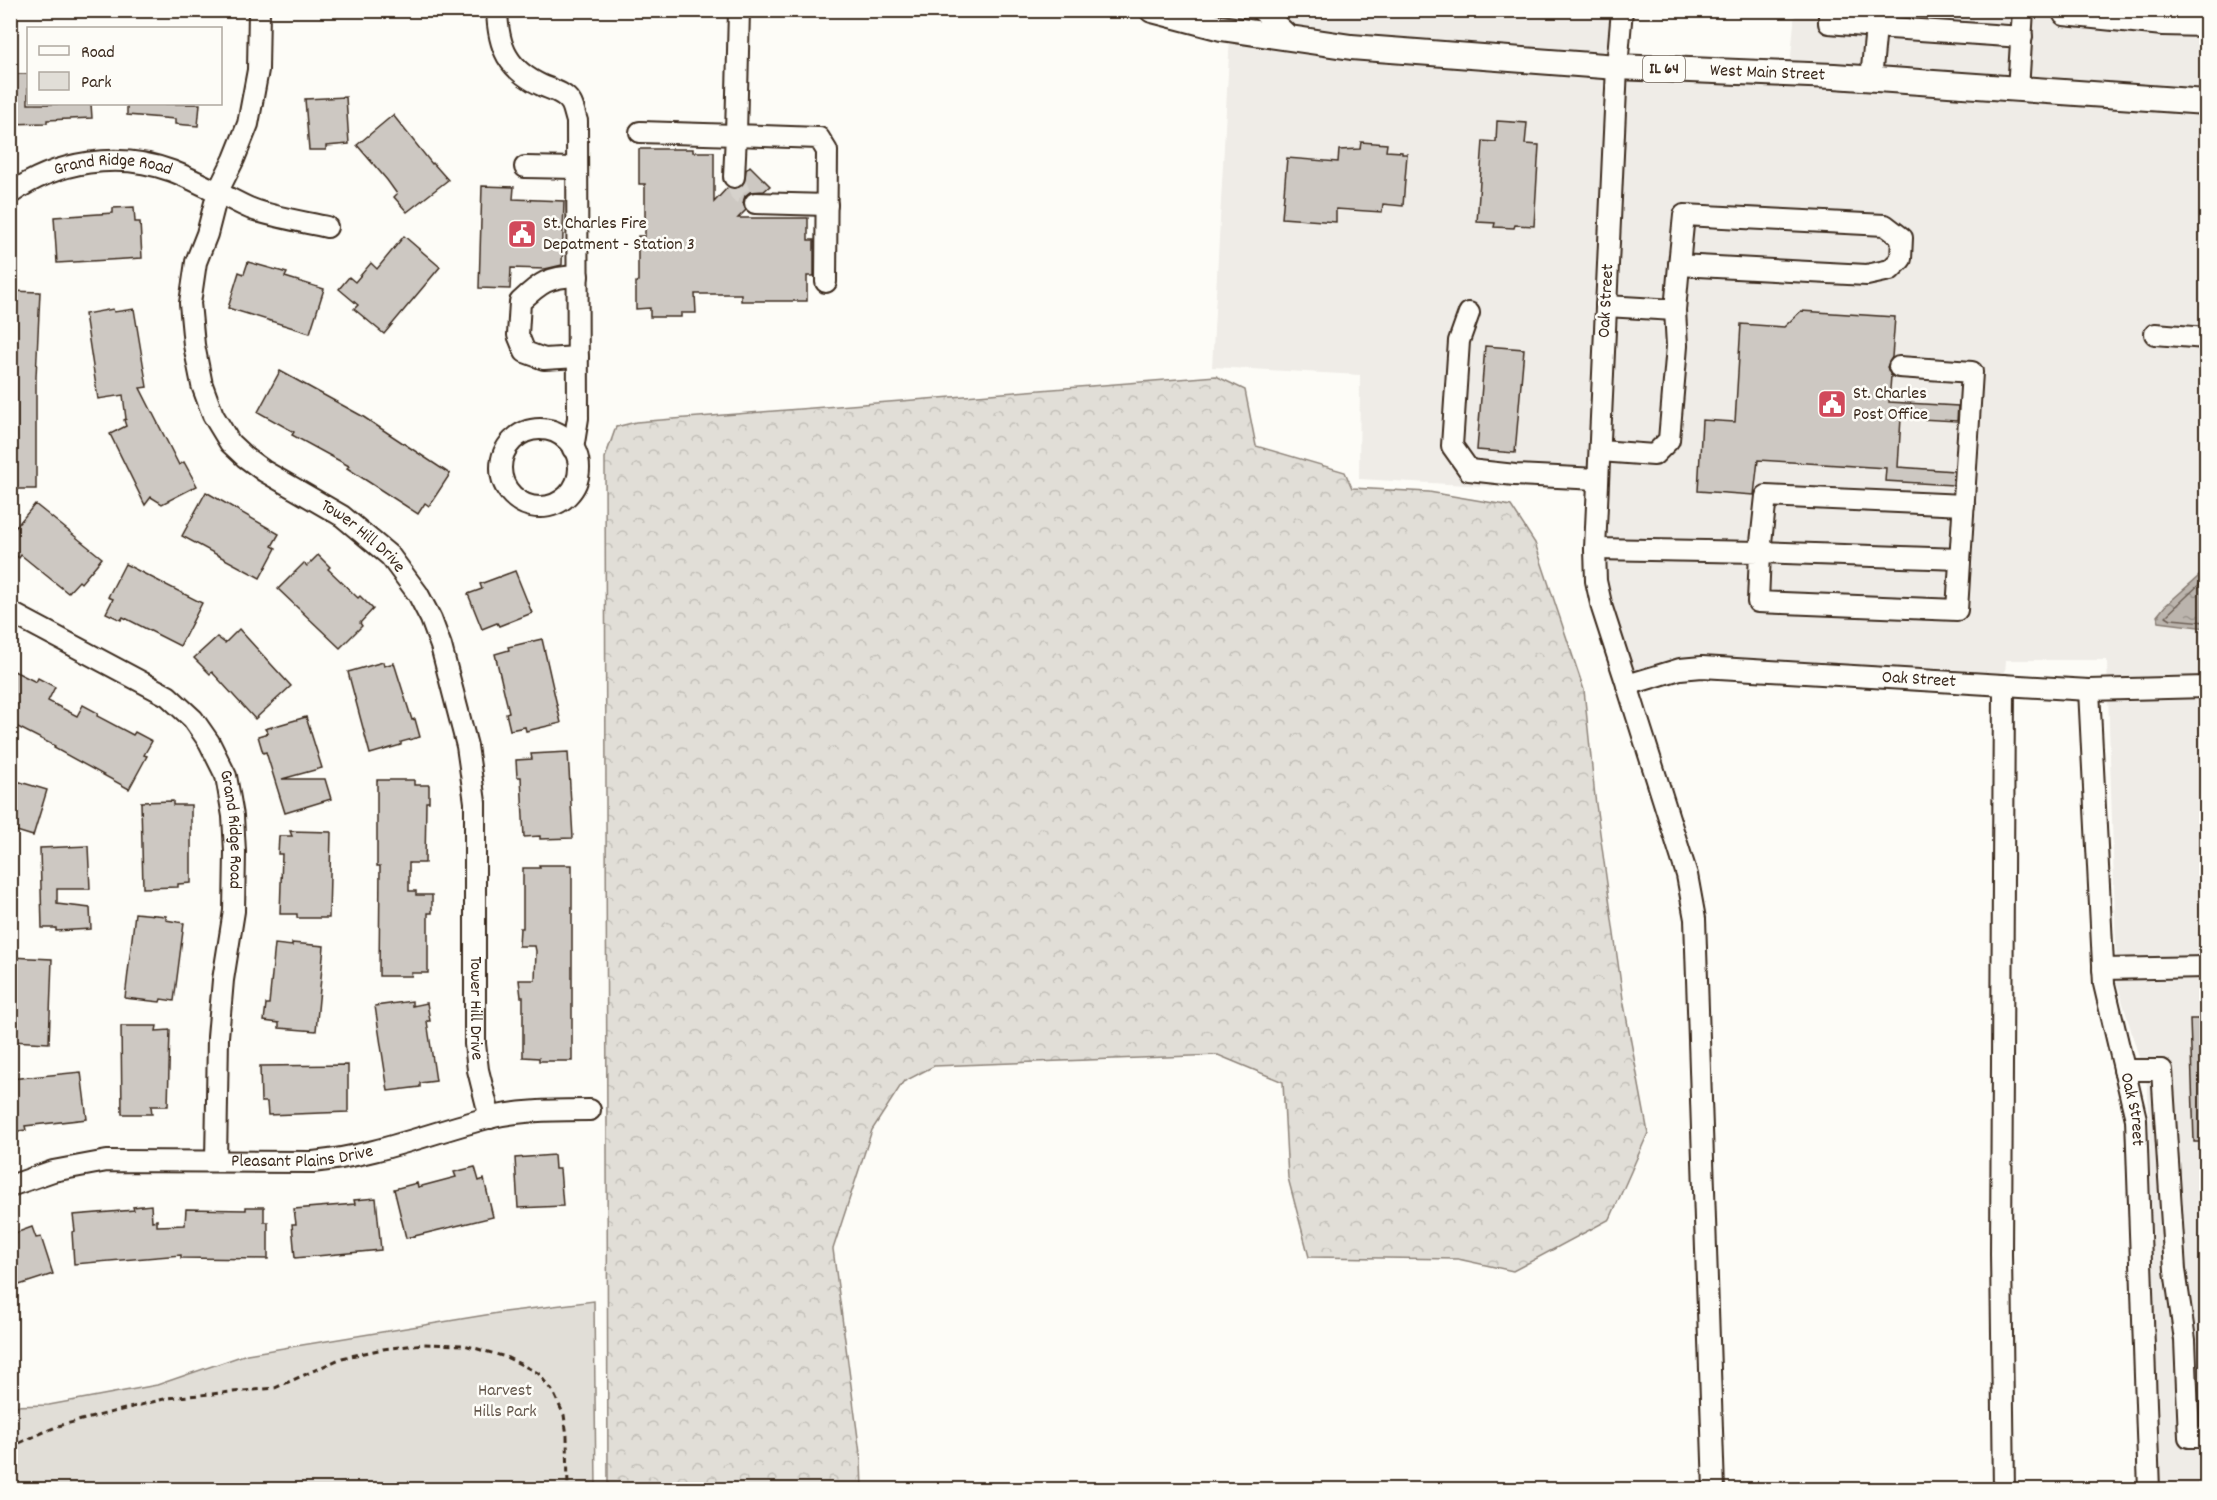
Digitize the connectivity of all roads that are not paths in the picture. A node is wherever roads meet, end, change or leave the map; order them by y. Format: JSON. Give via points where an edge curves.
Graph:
{"nodes":[{"id":1,"x":259,"y":10,"type":"edge"},
{"id":2,"x":497,"y":10,"type":"edge"},
{"id":3,"x":739,"y":10,"type":"edge"},
{"id":4,"x":1152,"y":10,"type":"edge"},
{"id":5,"x":1261,"y":10,"type":"edge"},
{"id":6,"x":1622,"y":10,"type":"edge"},
{"id":7,"x":1830,"y":10,"type":"edge"},
{"id":8,"x":2024,"y":10,"type":"edge"},
{"id":9,"x":2064,"y":10,"type":"edge"},
{"id":10,"x":2163,"y":18,"type":"edge"},
{"id":11,"x":2206,"y":26,"type":"edge"},
{"id":12,"x":1876,"y":27,"type":"junction"},
{"id":13,"x":2022,"y":37,"type":"junction"},
{"id":14,"x":1291,"y":38,"type":"junction"},
{"id":15,"x":1617,"y":68,"type":"junction"},
{"id":16,"x":1871,"y":79,"type":"junction"},
{"id":17,"x":2018,"y":90,"type":"junction"},
{"id":18,"x":2206,"y":102,"type":"edge"},
{"id":19,"x":640,"y":132,"type":"dead end"},
{"id":20,"x":736,"y":135,"type":"junction"},
{"id":21,"x":525,"y":167,"type":"dead end"},
{"id":22,"x":577,"y":168,"type":"junction"},
{"id":23,"x":734,"y":177,"type":"tunnel mouth"},
{"id":24,"x":218,"y":191,"type":"junction"},
{"id":25,"x":10,"y":194,"type":"edge"},
{"id":26,"x":755,"y":203,"type":"dead end"},
{"id":27,"x":827,"y":205,"type":"junction"},
{"id":28,"x":327,"y":227,"type":"dead end"},
{"id":29,"x":1679,"y":265,"type":"junction"},
{"id":30,"x":578,"y":276,"type":"junction"},
{"id":31,"x":826,"y":282,"type":"dead end"},
{"id":32,"x":1606,"y":306,"type":"junction"},
{"id":33,"x":1675,"y":310,"type":"junction"},
{"id":34,"x":1469,"y":312,"type":"dead end"},
{"id":35,"x":2155,"y":334,"type":"dead end"},
{"id":36,"x":2206,"y":338,"type":"edge"},
{"id":37,"x":578,"y":357,"type":"junction"},
{"id":38,"x":1899,"y":368,"type":"dead end"},
{"id":39,"x":573,"y":449,"type":"dead end"},
{"id":40,"x":1600,"y":451,"type":"junction"},
{"id":41,"x":1598,"y":479,"type":"junction"},
{"id":42,"x":1964,"y":505,"type":"junction"},
{"id":43,"x":1595,"y":549,"type":"junction"},
{"id":44,"x":1760,"y":552,"type":"junction"},
{"id":45,"x":1960,"y":559,"type":"junction"},
{"id":46,"x":10,"y":612,"type":"edge"},
{"id":47,"x":1627,"y":685,"type":"junction"},
{"id":48,"x":2004,"y":685,"type":"junction"},
{"id":49,"x":2206,"y":687,"type":"edge"},
{"id":50,"x":2089,"y":690,"type":"junction"},
{"id":51,"x":2206,"y":967,"type":"edge"},
{"id":52,"x":2103,"y":969,"type":"junction"},
{"id":53,"x":2124,"y":1070,"type":"junction"},
{"id":54,"x":590,"y":1110,"type":"dead end"},
{"id":55,"x":490,"y":1118,"type":"junction"},
{"id":56,"x":216,"y":1161,"type":"junction"},
{"id":57,"x":10,"y":1186,"type":"edge"},
{"id":58,"x":2206,"y":1437,"type":"edge"},
{"id":59,"x":1714,"y":1490,"type":"edge"},
{"id":60,"x":2004,"y":1490,"type":"edge"},
{"id":61,"x":2149,"y":1490,"type":"edge"}],
"edges":[{"from":1,"to":24,"type":"street","name":"Tower Hill Drive","via":[[254,96],[244,133]]},
{"from":2,"to":22,"type":"street","via":[[501,44],[514,68],[530,80],[561,93],[571,103],[577,122]]},
{"from":3,"to":20,"type":"street"},
{"from":4,"to":14,"type":"main road","name":"West Main Street","number":"IL 64","via":[[1221,28]]},
{"from":5,"to":14,"type":"street"},
{"from":6,"to":15,"type":"street","name":"Oak Street"},
{"from":7,"to":12,"type":"street","via":[[1829,23]]},
{"from":8,"to":13,"type":"street"},
{"from":9,"to":10,"type":"street","via":[[2064,15]]},
{"from":10,"to":11,"type":"street"},
{"from":12,"to":13,"type":"street"},
{"from":12,"to":16,"type":"street"},
{"from":13,"to":17,"type":"street"},
{"from":14,"to":15,"type":"main road","name":"West Main Street","number":"IL 64","via":[[1351,47]]},
{"from":15,"to":16,"type":"main road","name":"West Main Street","number":"IL 64"},
{"from":15,"to":32,"type":"street","name":"Oak Street"},
{"from":16,"to":17,"type":"main road","name":"West Main Street","number":"IL 64"},
{"from":17,"to":18,"type":"main road","name":"West Main Street","number":"IL 64"},
{"from":19,"to":20,"type":"street"},
{"from":20,"to":23,"type":"street"},
{"from":20,"to":27,"type":"street","via":[[819,138],[827,151]]},
{"from":21,"to":22,"type":"street"},
{"from":22,"to":30,"type":"street"},
{"from":24,"to":25,"type":"street","name":"Grand Ridge Road","via":[[162,167],[96,161],[58,169]]},
{"from":24,"to":28,"type":"street","name":"Grand Ridge Road","via":[[249,208]]},
{"from":24,"to":55,"type":"street","name":"Tower Hill Drive","via":[[196,262],[190,303],[202,385],[213,415],[230,443],[245,457],[342,516],[390,556],[418,594],[441,646],[467,746],[475,802],[475,1044]]},
{"from":26,"to":27,"type":"street"},
{"from":27,"to":31,"type":"street"},
{"from":29,"to":29,"type":"street","via":[[1867,275],[1890,270],[1901,259],[1902,238],[1885,225],[1684,215]]},
{"from":29,"to":33,"type":"street"},
{"from":30,"to":37,"type":"street"},
{"from":30,"to":37,"type":"street","via":[[554,277],[534,288],[520,302],[518,334],[525,352],[544,359]]},
{"from":32,"to":33,"type":"street"},
{"from":32,"to":40,"type":"street","name":"Oak Street"},
{"from":33,"to":40,"type":"street","via":[[1677,346],[1669,440],[1654,455]]},
{"from":34,"to":41,"type":"street","via":[[1459,341],[1452,446],[1469,470]]},
{"from":35,"to":36,"type":"street"},
{"from":37,"to":39,"type":"street","via":[[578,418]]},
{"from":38,"to":42,"type":"street","via":[[1972,372]]},
{"from":40,"to":41,"type":"street","name":"Oak Street"},
{"from":41,"to":43,"type":"street","name":"Oak Street"},
{"from":42,"to":44,"type":"street","via":[[1766,496]]},
{"from":42,"to":45,"type":"street"},
{"from":43,"to":44,"type":"street"},
{"from":43,"to":47,"type":"street","name":"Oak Street","via":[[1602,608]]},
{"from":44,"to":45,"type":"street"},
{"from":44,"to":45,"type":"street","via":[[1758,602],[1957,610]]},
{"from":46,"to":56,"type":"street","name":"Grand Ridge Road","via":[[168,696],[199,727],[226,776],[235,843],[234,910],[218,1037]]},
{"from":47,"to":48,"type":"street","name":"Oak Street","via":[[1680,669],[1702,667]]},
{"from":47,"to":59,"type":"street","via":[[1686,875],[1695,919]]},
{"from":48,"to":50,"type":"street","name":"Oak Street"},
{"from":48,"to":60,"type":"street"},
{"from":49,"to":50,"type":"street"},
{"from":50,"to":52,"type":"street","name":"Oak Street"},
{"from":51,"to":52,"type":"street"},
{"from":52,"to":53,"type":"street","name":"Oak Street"},
{"from":53,"to":58,"type":"street","via":[[2162,1070],[2175,1270],[2185,1340],[2189,1437]]},
{"from":53,"to":61,"type":"street","name":"Oak Street","via":[[2136,1119]]},
{"from":54,"to":55,"type":"street","name":"Pleasant Plains Drive","via":[[546,1110]]},
{"from":55,"to":56,"type":"street","name":"Pleasant Plains Drive","via":[[336,1160]]},
{"from":56,"to":57,"type":"street","name":"Pleasant Plains Drive","via":[[107,1161],[53,1171]]}]}
